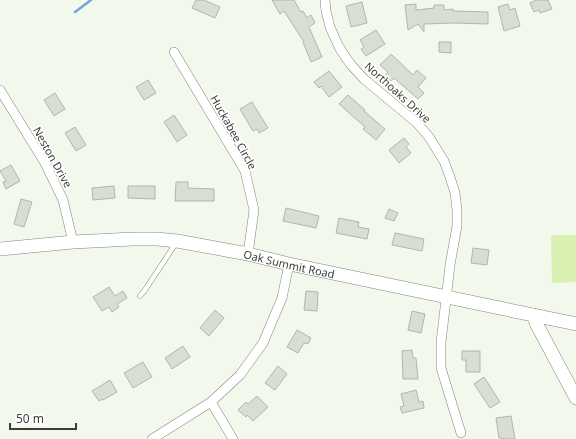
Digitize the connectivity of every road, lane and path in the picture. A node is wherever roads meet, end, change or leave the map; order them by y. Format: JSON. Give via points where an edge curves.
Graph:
{"nodes":[{"id":1,"x":325,"y":0,"type":"edge"},
{"id":2,"x":174,"y":52,"type":"dead end"},
{"id":3,"x":0,"y":90,"type":"edge"},
{"id":4,"x":177,"y":241,"type":"junction"},
{"id":5,"x":73,"y":242,"type":"junction"},
{"id":6,"x":0,"y":249,"type":"edge"},
{"id":7,"x":248,"y":254,"type":"junction"},
{"id":8,"x":289,"y":264,"type":"junction"},
{"id":9,"x":140,"y":296,"type":"dead end"},
{"id":10,"x":447,"y":297,"type":"junction"},
{"id":11,"x":533,"y":315,"type":"junction"},
{"id":12,"x":576,"y":324,"type":"edge"},
{"id":13,"x":576,"y":398,"type":"edge"},
{"id":14,"x":211,"y":402,"type":"junction"},
{"id":15,"x":461,"y":433,"type":"dead end"},
{"id":16,"x":152,"y":439,"type":"edge"},
{"id":17,"x":233,"y":439,"type":"edge"}],
"edges":[{"from":1,"to":10,"type":"street","name":"Northoaks Drive","via":[[330,27],[346,58],[364,79],[417,123],[444,161],[457,210]]},
{"from":2,"to":7,"type":"street","name":"Huckabee Circle","via":[[245,171],[254,210]]},
{"from":3,"to":5,"type":"street","name":"Neston Drive","via":[[45,163],[63,200]]},
{"from":4,"to":5,"type":"main road","name":"Oak Summit Road","via":[[133,239]]},
{"from":4,"to":7,"type":"main road","name":"Oak Summit Road"},
{"from":4,"to":9,"type":"lane"},
{"from":5,"to":6,"type":"main road","name":"Oak Summit Road"},
{"from":7,"to":8,"type":"main road","name":"Oak Summit Road"},
{"from":8,"to":10,"type":"main road","name":"Oak Summit Road"},
{"from":8,"to":14,"type":"street","via":[[282,298],[263,343],[240,375]]},
{"from":10,"to":11,"type":"main road","name":"Oak Summit Road"},
{"from":10,"to":15,"type":"street","name":"Northoaks Drive","via":[[441,342],[441,368]]},
{"from":11,"to":12,"type":"main road","name":"Oak Summit Road"},
{"from":11,"to":13,"type":"main road"},
{"from":14,"to":16,"type":"street"},
{"from":14,"to":17,"type":"street"}]}
